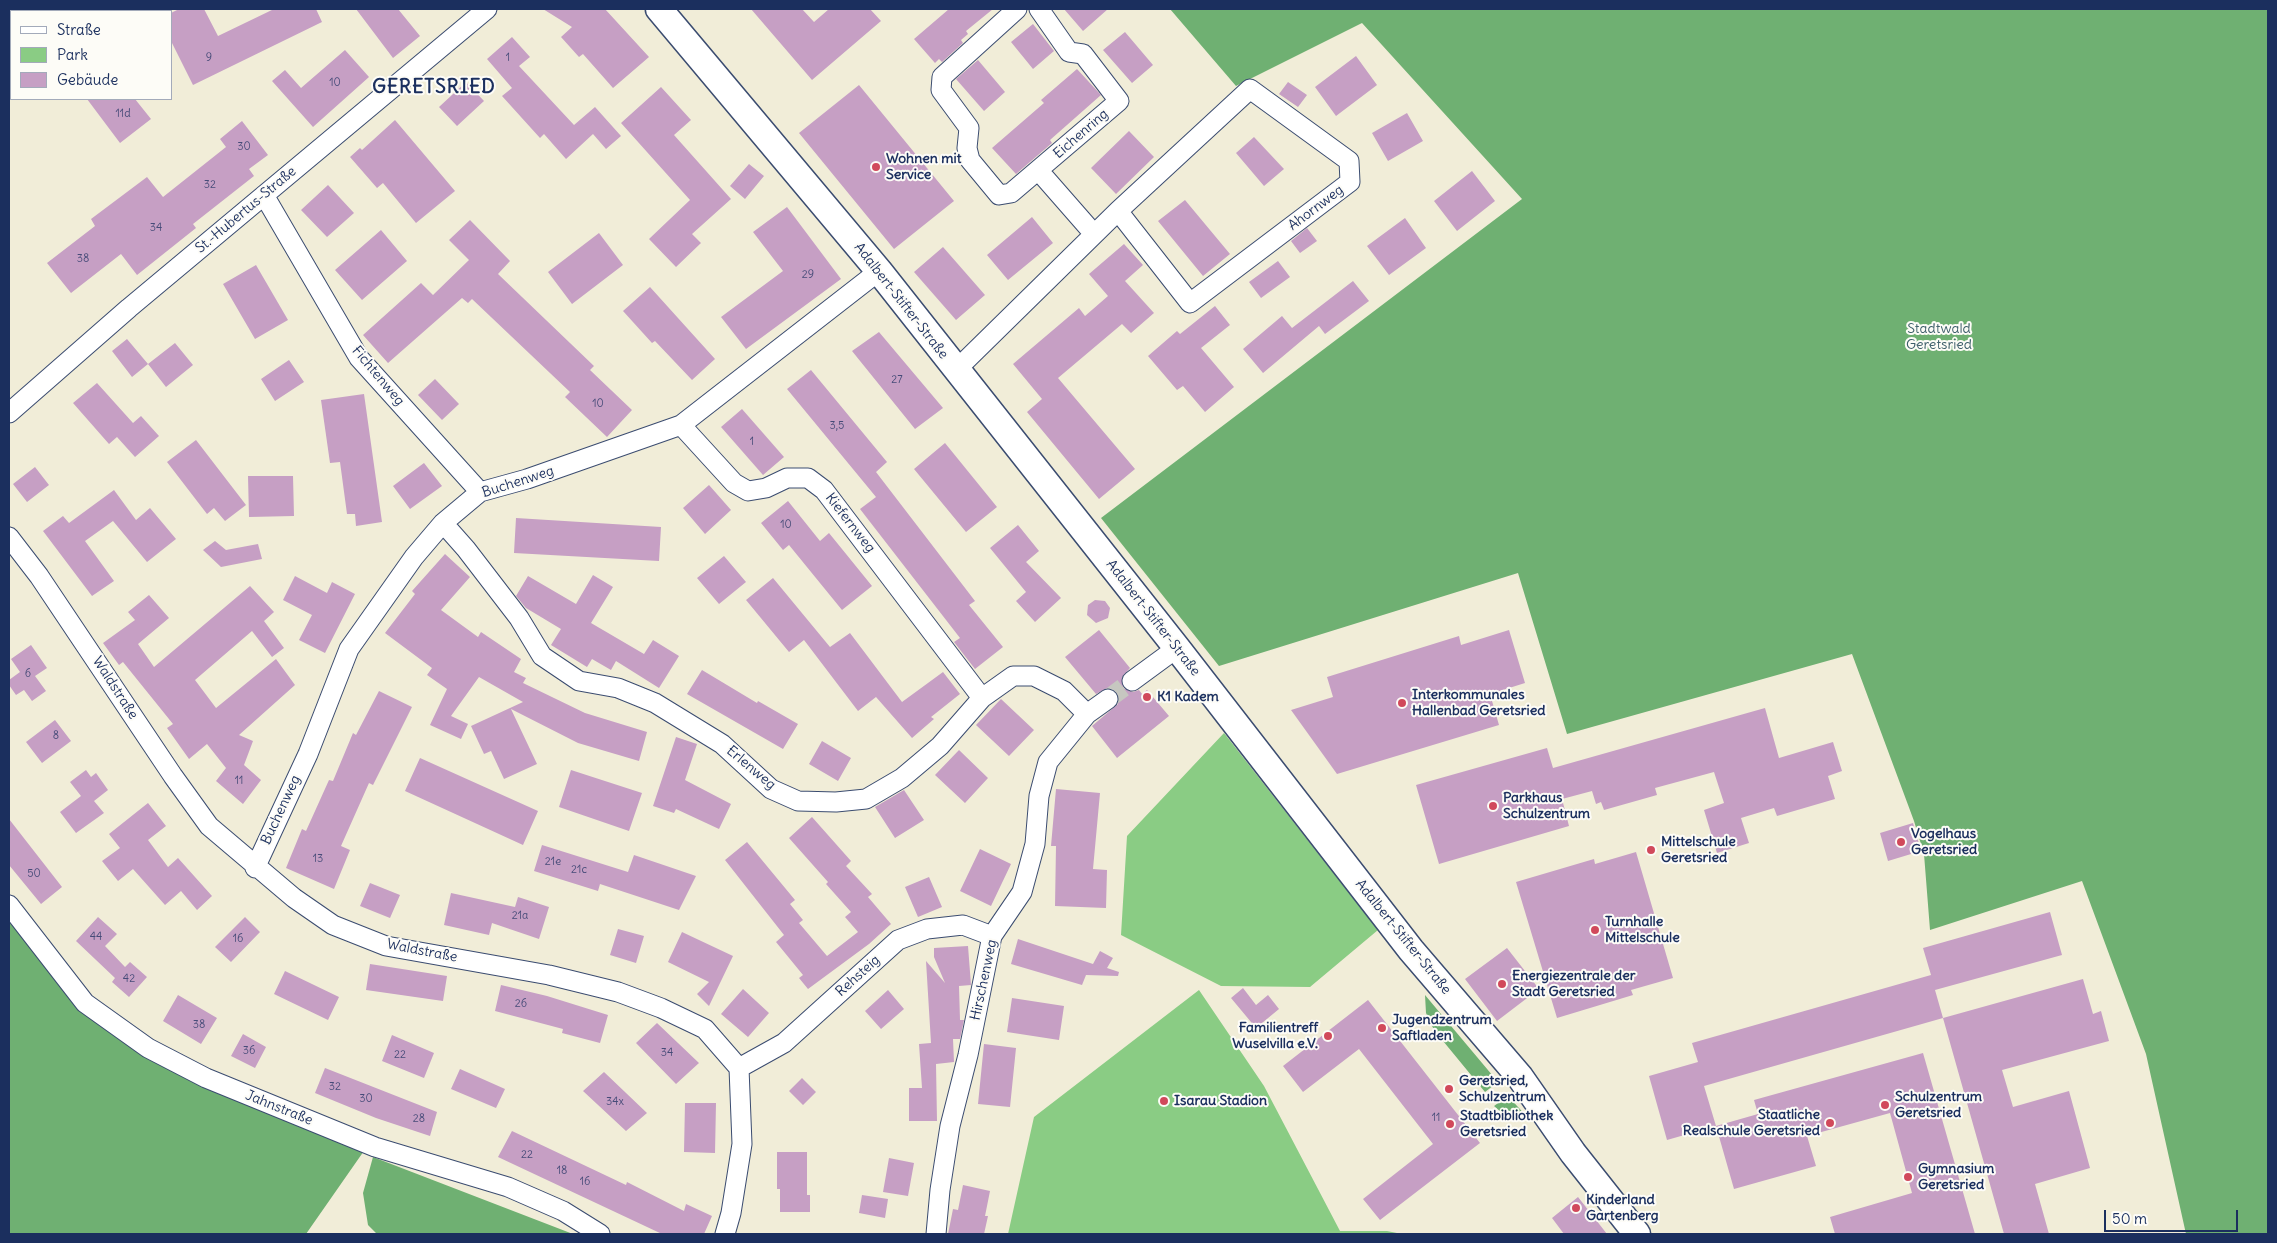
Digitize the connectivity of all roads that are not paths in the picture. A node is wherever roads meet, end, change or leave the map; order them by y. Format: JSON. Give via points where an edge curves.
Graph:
{"nodes":[{"id":1,"x":486,"y":9,"type":"edge"},
{"id":2,"x":659,"y":9,"type":"edge"},
{"id":3,"x":1017,"y":9,"type":"edge"},
{"id":4,"x":1039,"y":9,"type":"edge"},
{"id":5,"x":1038,"y":170,"type":"junction"},
{"id":6,"x":264,"y":195,"type":"junction"},
{"id":7,"x":1118,"y":210,"type":"junction"},
{"id":8,"x":1094,"y":234,"type":"junction"},
{"id":9,"x":879,"y":271,"type":"junction"},
{"id":10,"x":956,"y":370,"type":"junction"},
{"id":11,"x":9,"y":413,"type":"edge"},
{"id":12,"x":681,"y":425,"type":"junction"},
{"id":13,"x":480,"y":492,"type":"junction"},
{"id":14,"x":443,"y":523,"type":"junction"},
{"id":15,"x":9,"y":537,"type":"edge"},
{"id":16,"x":1177,"y":648,"type":"junction"},
{"id":17,"x":1132,"y":681,"type":"tunnel mouth"},
{"id":18,"x":982,"y":698,"type":"junction"},
{"id":19,"x":1108,"y":699,"type":"tunnel mouth"},
{"id":20,"x":1086,"y":714,"type":"junction"},
{"id":21,"x":255,"y":868,"type":"junction"},
{"id":22,"x":9,"y":905,"type":"edge"},
{"id":23,"x":992,"y":936,"type":"junction"},
{"id":24,"x":739,"y":1068,"type":"junction"},
{"id":25,"x":600,"y":1234,"type":"edge"},
{"id":26,"x":725,"y":1234,"type":"edge"},
{"id":27,"x":936,"y":1234,"type":"edge"},
{"id":28,"x":1637,"y":1234,"type":"edge"}],
"edges":[{"from":1,"to":6,"type":"street","name":"St.-Hubertus-Straße"},
{"from":2,"to":9,"type":"street","name":"Adalbert-Stifter-Straße"},
{"from":3,"to":5,"type":"street","name":"Eichenring","via":[[942,77],[940,90],[969,128],[967,148],[970,160],[999,194],[1011,193]]},
{"from":4,"to":5,"type":"street","name":"Eichenring","via":[[1069,52],[1083,54],[1118,101]]},
{"from":5,"to":8,"type":"street"},
{"from":6,"to":11,"type":"street","name":"St.-Hubertus-Straße"},
{"from":6,"to":13,"type":"street","name":"Fichtenweg","via":[[359,358]]},
{"from":7,"to":7,"type":"street","name":"Ahornweg","via":[[1250,89],[1349,161],[1350,182],[1190,303]]},
{"from":7,"to":8,"type":"street","name":"Ahornweg"},
{"from":8,"to":10,"type":"street","name":"Ahornweg"},
{"from":9,"to":10,"type":"street","name":"Adalbert-Stifter-Straße"},
{"from":9,"to":12,"type":"street","name":"Buchenweg"},
{"from":10,"to":16,"type":"street","name":"Adalbert-Stifter-Straße"},
{"from":12,"to":13,"type":"street","name":"Buchenweg","via":[[527,480]]},
{"from":12,"to":18,"type":"street","name":"Kiefernweg","via":[[734,483],[748,491],[766,488],[787,478],[808,478],[824,490]]},
{"from":13,"to":14,"type":"street","name":"Buchenweg"},
{"from":14,"to":18,"type":"street","name":"Erlenweg","via":[[513,611],[542,656],[580,681],[618,688],[655,703],[722,744],[771,789],[798,801],[866,799],[902,778],[940,746]]},
{"from":14,"to":21,"type":"street","name":"Buchenweg","via":[[414,557],[349,649],[308,754]]},
{"from":15,"to":21,"type":"street","name":"Waldstraße","via":[[209,826]]},
{"from":16,"to":17,"type":"street"},
{"from":16,"to":28,"type":"street","name":"Adalbert-Stifter-Straße","via":[[1411,950],[1520,1077],[1573,1153]]},
{"from":18,"to":20,"type":"street","name":"Erlenweg","via":[[1013,676],[1034,676],[1064,691]]},
{"from":19,"to":20,"type":"street","name":"Hirschenweg"},
{"from":20,"to":23,"type":"street","name":"Hirschenweg","via":[[1048,762],[1039,796],[1035,844],[1022,892]]},
{"from":21,"to":24,"type":"street","name":"Waldstraße","via":[[333,925],[386,946],[549,975],[618,992],[661,1008],[705,1029]]},
{"from":22,"to":25,"type":"street","name":"Jahnstraße","via":[[85,1003],[148,1048],[206,1078],[376,1147],[508,1186],[562,1211]]},
{"from":23,"to":24,"type":"street","name":"Rehsteig","via":[[964,925],[927,929],[898,940],[784,1043]]},
{"from":23,"to":27,"type":"street","name":"Hirschenweg","via":[[950,1126]]},
{"from":24,"to":26,"type":"street","via":[[742,1144]]}]}
